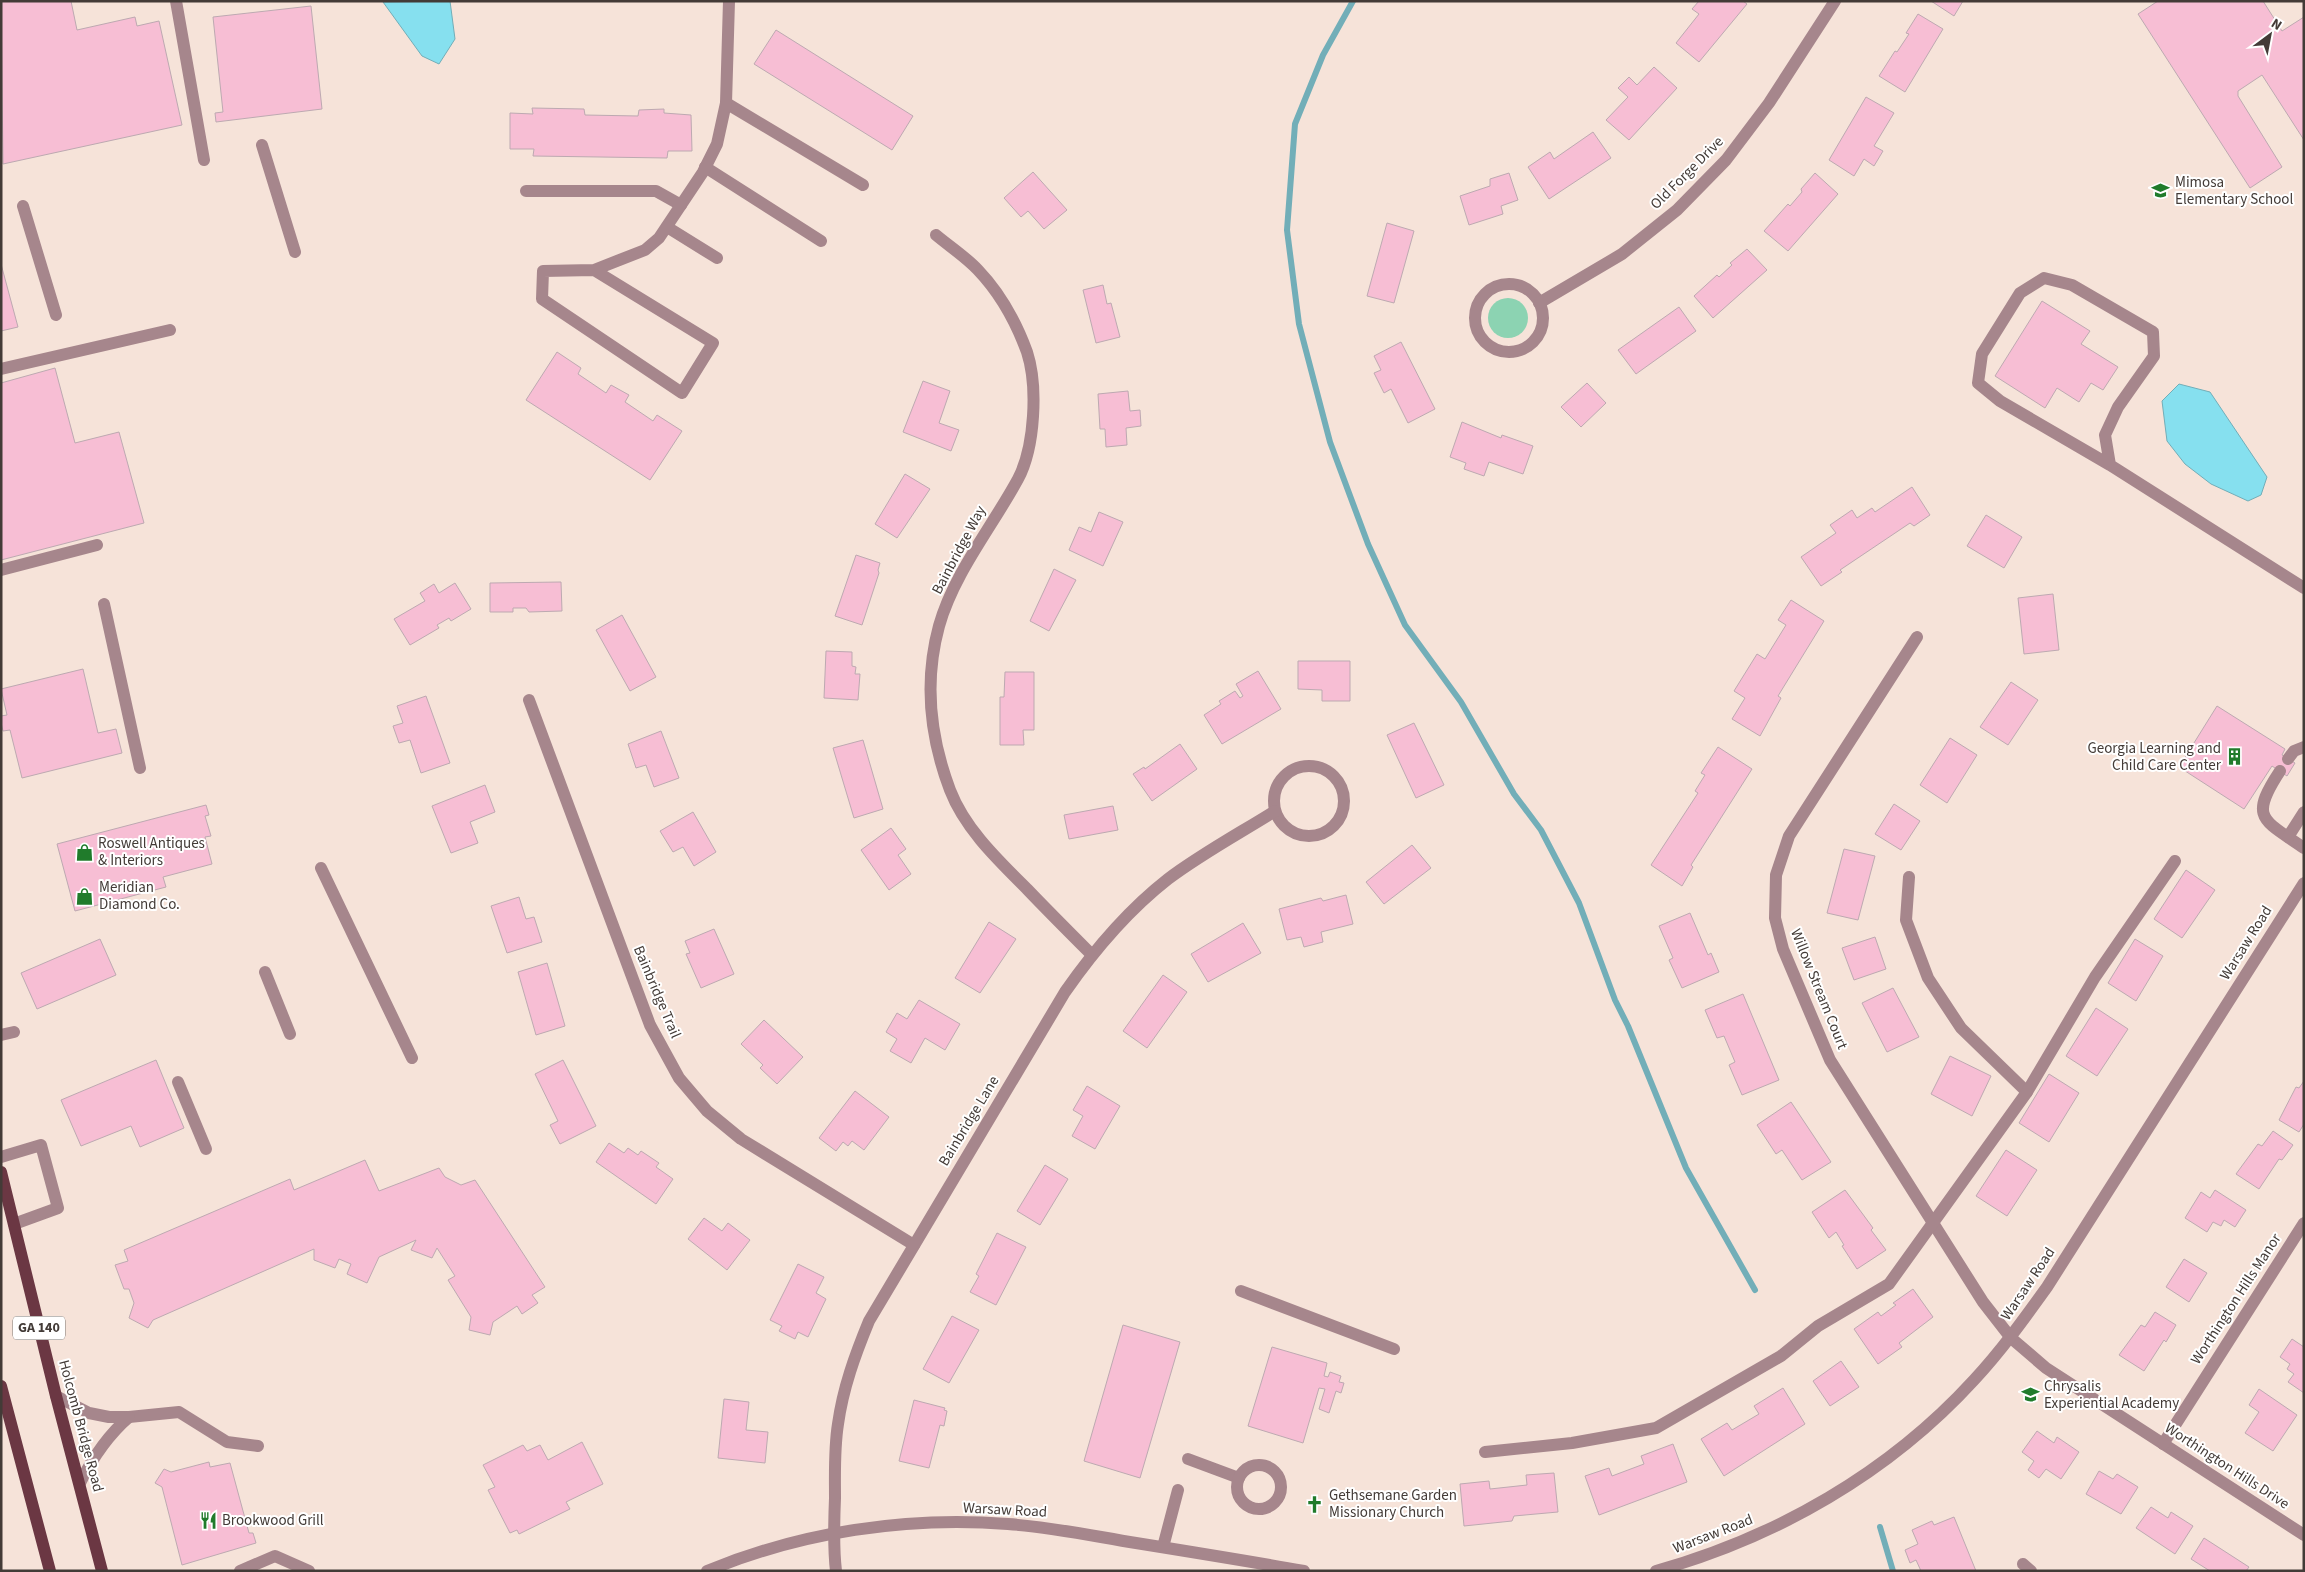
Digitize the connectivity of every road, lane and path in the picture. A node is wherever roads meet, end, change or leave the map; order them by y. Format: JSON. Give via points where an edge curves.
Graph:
{"nodes":[{"id":1,"x":176,"y":1,"type":"edge"},
{"id":2,"x":729,"y":1,"type":"edge"},
{"id":3,"x":1835,"y":1,"type":"edge"},
{"id":4,"x":726,"y":103,"type":"junction"},
{"id":5,"x":262,"y":145,"type":"dead end"},
{"id":6,"x":204,"y":160,"type":"dead end"},
{"id":7,"x":705,"y":167,"type":"junction"},
{"id":8,"x":863,"y":185,"type":"dead end"},
{"id":9,"x":526,"y":191,"type":"dead end"},
{"id":10,"x":681,"y":204,"type":"junction"},
{"id":11,"x":23,"y":206,"type":"dead end"},
{"id":12,"x":667,"y":227,"type":"junction"},
{"id":13,"x":936,"y":236,"type":"dead end"},
{"id":14,"x":822,"y":241,"type":"dead end"},
{"id":15,"x":295,"y":252,"type":"dead end"},
{"id":16,"x":717,"y":258,"type":"dead end"},
{"id":17,"x":594,"y":270,"type":"junction"},
{"id":18,"x":1540,"y":302,"type":"junction"},
{"id":19,"x":56,"y":315,"type":"dead end"},
{"id":20,"x":170,"y":330,"type":"dead end"},
{"id":21,"x":1,"y":369,"type":"edge"},
{"id":22,"x":2110,"y":465,"type":"junction"},
{"id":23,"x":97,"y":545,"type":"dead end"},
{"id":24,"x":1,"y":570,"type":"edge"},
{"id":25,"x":2304,"y":588,"type":"edge"},
{"id":26,"x":104,"y":604,"type":"dead end"},
{"id":27,"x":1917,"y":638,"type":"dead end"},
{"id":28,"x":529,"y":700,"type":"dead end"},
{"id":29,"x":2304,"y":747,"type":"edge"},
{"id":30,"x":2288,"y":758,"type":"dead end"},
{"id":31,"x":140,"y":768,"type":"dead end"},
{"id":32,"x":2280,"y":771,"type":"dead end"},
{"id":33,"x":1276,"y":811,"type":"junction"},
{"id":34,"x":2304,"y":812,"type":"edge"},
{"id":35,"x":2288,"y":837,"type":"junction"},
{"id":36,"x":2304,"y":848,"type":"edge"},
{"id":37,"x":2175,"y":861,"type":"dead end"},
{"id":38,"x":321,"y":868,"type":"dead end"},
{"id":39,"x":1909,"y":877,"type":"dead end"},
{"id":40,"x":2304,"y":883,"type":"edge"},
{"id":41,"x":1091,"y":954,"type":"junction"},
{"id":42,"x":265,"y":972,"type":"dead end"},
{"id":43,"x":14,"y":1032,"type":"dead end"},
{"id":44,"x":290,"y":1034,"type":"dead end"},
{"id":45,"x":1,"y":1035,"type":"edge"},
{"id":46,"x":412,"y":1058,"type":"dead end"},
{"id":47,"x":178,"y":1082,"type":"dead end"},
{"id":48,"x":2027,"y":1092,"type":"junction"},
{"id":49,"x":206,"y":1149,"type":"dead end"},
{"id":50,"x":1,"y":1157,"type":"edge"},
{"id":51,"x":1,"y":1172,"type":"edge"},
{"id":52,"x":1932,"y":1222,"type":"junction"},
{"id":53,"x":2304,"y":1223,"type":"edge"},
{"id":54,"x":14,"y":1224,"type":"junction"},
{"id":55,"x":914,"y":1245,"type":"junction"},
{"id":56,"x":1241,"y":1291,"type":"dead end"},
{"id":57,"x":2011,"y":1338,"type":"junction"},
{"id":58,"x":1394,"y":1349,"type":"dead end"},
{"id":59,"x":1,"y":1386,"type":"edge"},
{"id":60,"x":56,"y":1396,"type":"junction"},
{"id":61,"x":130,"y":1417,"type":"junction"},
{"id":62,"x":2163,"y":1444,"type":"junction"},
{"id":63,"x":258,"y":1446,"type":"dead end"},
{"id":64,"x":1486,"y":1452,"type":"dead end"},
{"id":65,"x":1188,"y":1459,"type":"dead end"},
{"id":66,"x":1239,"y":1478,"type":"dead end"},
{"id":67,"x":80,"y":1483,"type":"junction"},
{"id":68,"x":1178,"y":1490,"type":"dead end"},
{"id":69,"x":834,"y":1533,"type":"junction"},
{"id":70,"x":2304,"y":1535,"type":"edge"},
{"id":71,"x":1162,"y":1547,"type":"junction"},
{"id":72,"x":50,"y":1571,"type":"edge"},
{"id":73,"x":102,"y":1571,"type":"edge"},
{"id":74,"x":240,"y":1571,"type":"edge"},
{"id":75,"x":309,"y":1571,"type":"edge"},
{"id":76,"x":707,"y":1571,"type":"edge"},
{"id":77,"x":836,"y":1571,"type":"edge"},
{"id":78,"x":1304,"y":1571,"type":"edge"},
{"id":79,"x":1656,"y":1571,"type":"edge"}],
"edges":[{"from":1,"to":6,"type":"street"},
{"from":2,"to":4,"type":"street"},
{"from":3,"to":18,"type":"street","name":"Old Forge Drive","via":[[1769,103],[1726,160],[1698,189],[1622,254]]},
{"from":4,"to":7,"type":"street","via":[[717,144]]},
{"from":4,"to":8,"type":"street"},
{"from":5,"to":15,"type":"street"},
{"from":7,"to":10,"type":"street"},
{"from":7,"to":14,"type":"street"},
{"from":9,"to":10,"type":"street","via":[[656,191]]},
{"from":10,"to":12,"type":"street"},
{"from":11,"to":19,"type":"street"},
{"from":12,"to":16,"type":"street"},
{"from":12,"to":17,"type":"street","via":[[645,250]]},
{"from":13,"to":41,"type":"street","name":"Bainbridge Way","via":[[978,269],[1008,309],[1027,354],[1034,403],[1030,442],[1020,476],[958,580],[940,624],[929,685],[934,742],[951,792],[976,834]]},
{"from":17,"to":17,"type":"street","via":[[543,270],[542,299],[682,393],[713,343]]},
{"from":18,"to":18,"type":"street","via":[[1528,289],[1517,284],[1495,286],[1479,302],[1476,324],[1480,334],[1487,343],[1507,352],[1528,346],[1542,328],[1544,317]]},
{"from":20,"to":21,"type":"street"},
{"from":22,"to":22,"type":"street","via":[[2105,435],[2118,407],[2154,356],[2153,332],[2072,285],[2044,278],[2020,293],[1982,354],[1978,383],[2000,401]]},
{"from":22,"to":25,"type":"street"},
{"from":23,"to":24,"type":"street"},
{"from":26,"to":31,"type":"street"},
{"from":27,"to":52,"type":"street","name":"Willow Stream Court","via":[[1789,836],[1776,875],[1775,918],[1783,949],[1830,1060]]},
{"from":28,"to":55,"type":"street","name":"Bainbridge Trail","via":[[650,1024],[679,1078],[707,1111],[740,1140]]},
{"from":29,"to":30,"type":"street"},
{"from":32,"to":35,"type":"street","via":[[2264,795],[2261,806],[2272,826]]},
{"from":33,"to":33,"type":"street","via":[[1276,790],[1289,773],[1299,768],[1320,769],[1334,778],[1342,792],[1344,804],[1341,815],[1324,833],[1313,836],[1290,831]]},
{"from":33,"to":41,"type":"street","name":"Bainbridge Lane","via":[[1169,878],[1128,914]]},
{"from":34,"to":35,"type":"street"},
{"from":35,"to":36,"type":"street"},
{"from":37,"to":48,"type":"street","via":[[2095,977]]},
{"from":38,"to":46,"type":"street"},
{"from":39,"to":48,"type":"street","via":[[1906,920],[1928,978],[1961,1028]]},
{"from":40,"to":57,"type":"street","name":"Warsaw Road","via":[[2047,1287]]},
{"from":41,"to":55,"type":"street","name":"Bainbridge Lane"},
{"from":42,"to":44,"type":"street"},
{"from":43,"to":45,"type":"street"},
{"from":47,"to":49,"type":"street"},
{"from":48,"to":52,"type":"street"},
{"from":50,"to":54,"type":"street","via":[[41,1145],[58,1208]]},
{"from":51,"to":54,"type":"main road","name":"Holcomb Bridge Road","number":"GA 140"},
{"from":52,"to":57,"type":"street","name":"Willow Stream Court","via":[[1982,1302]]},
{"from":52,"to":64,"type":"street","via":[[1889,1284],[1818,1326],[1781,1356],[1656,1428],[1572,1443]]},
{"from":53,"to":62,"type":"street","name":"Worthington Hills Manor"},
{"from":54,"to":60,"type":"main road","name":"Holcomb Bridge Road","number":"GA 140"},
{"from":55,"to":69,"type":"street","name":"Bainbridge Lane","via":[[869,1321],[844,1389],[834,1460]]},
{"from":56,"to":58,"type":"street"},
{"from":57,"to":62,"type":"street","name":"Worthington Hills Drive","via":[[2046,1368]]},
{"from":57,"to":79,"type":"street","name":"Warsaw Road","via":[[1934,1420],[1843,1490],[1742,1542]]},
{"from":59,"to":72,"type":"main road"},
{"from":60,"to":61,"type":"street","via":[[89,1413]]},
{"from":60,"to":67,"type":"main road","name":"Holcomb Bridge Road","number":"GA 140"},
{"from":61,"to":63,"type":"street","via":[[179,1412],[227,1442]]},
{"from":61,"to":67,"type":"street","via":[[98,1451]]},
{"from":62,"to":70,"type":"street","name":"Worthington Hills Drive"},
{"from":65,"to":66,"type":"street"},
{"from":67,"to":73,"type":"main road","name":"Holcomb Bridge Road","number":"GA 140"},
{"from":68,"to":71,"type":"street"},
{"from":69,"to":71,"type":"street","name":"Warsaw Road","via":[[922,1523],[1007,1524]]},
{"from":69,"to":76,"type":"street","name":"Warsaw Road","via":[[739,1558]]},
{"from":69,"to":77,"type":"street","name":"Bainbridge Lane"},
{"from":71,"to":78,"type":"street","name":"Warsaw Road"},
{"from":74,"to":75,"type":"street","via":[[275,1556]]}]}
